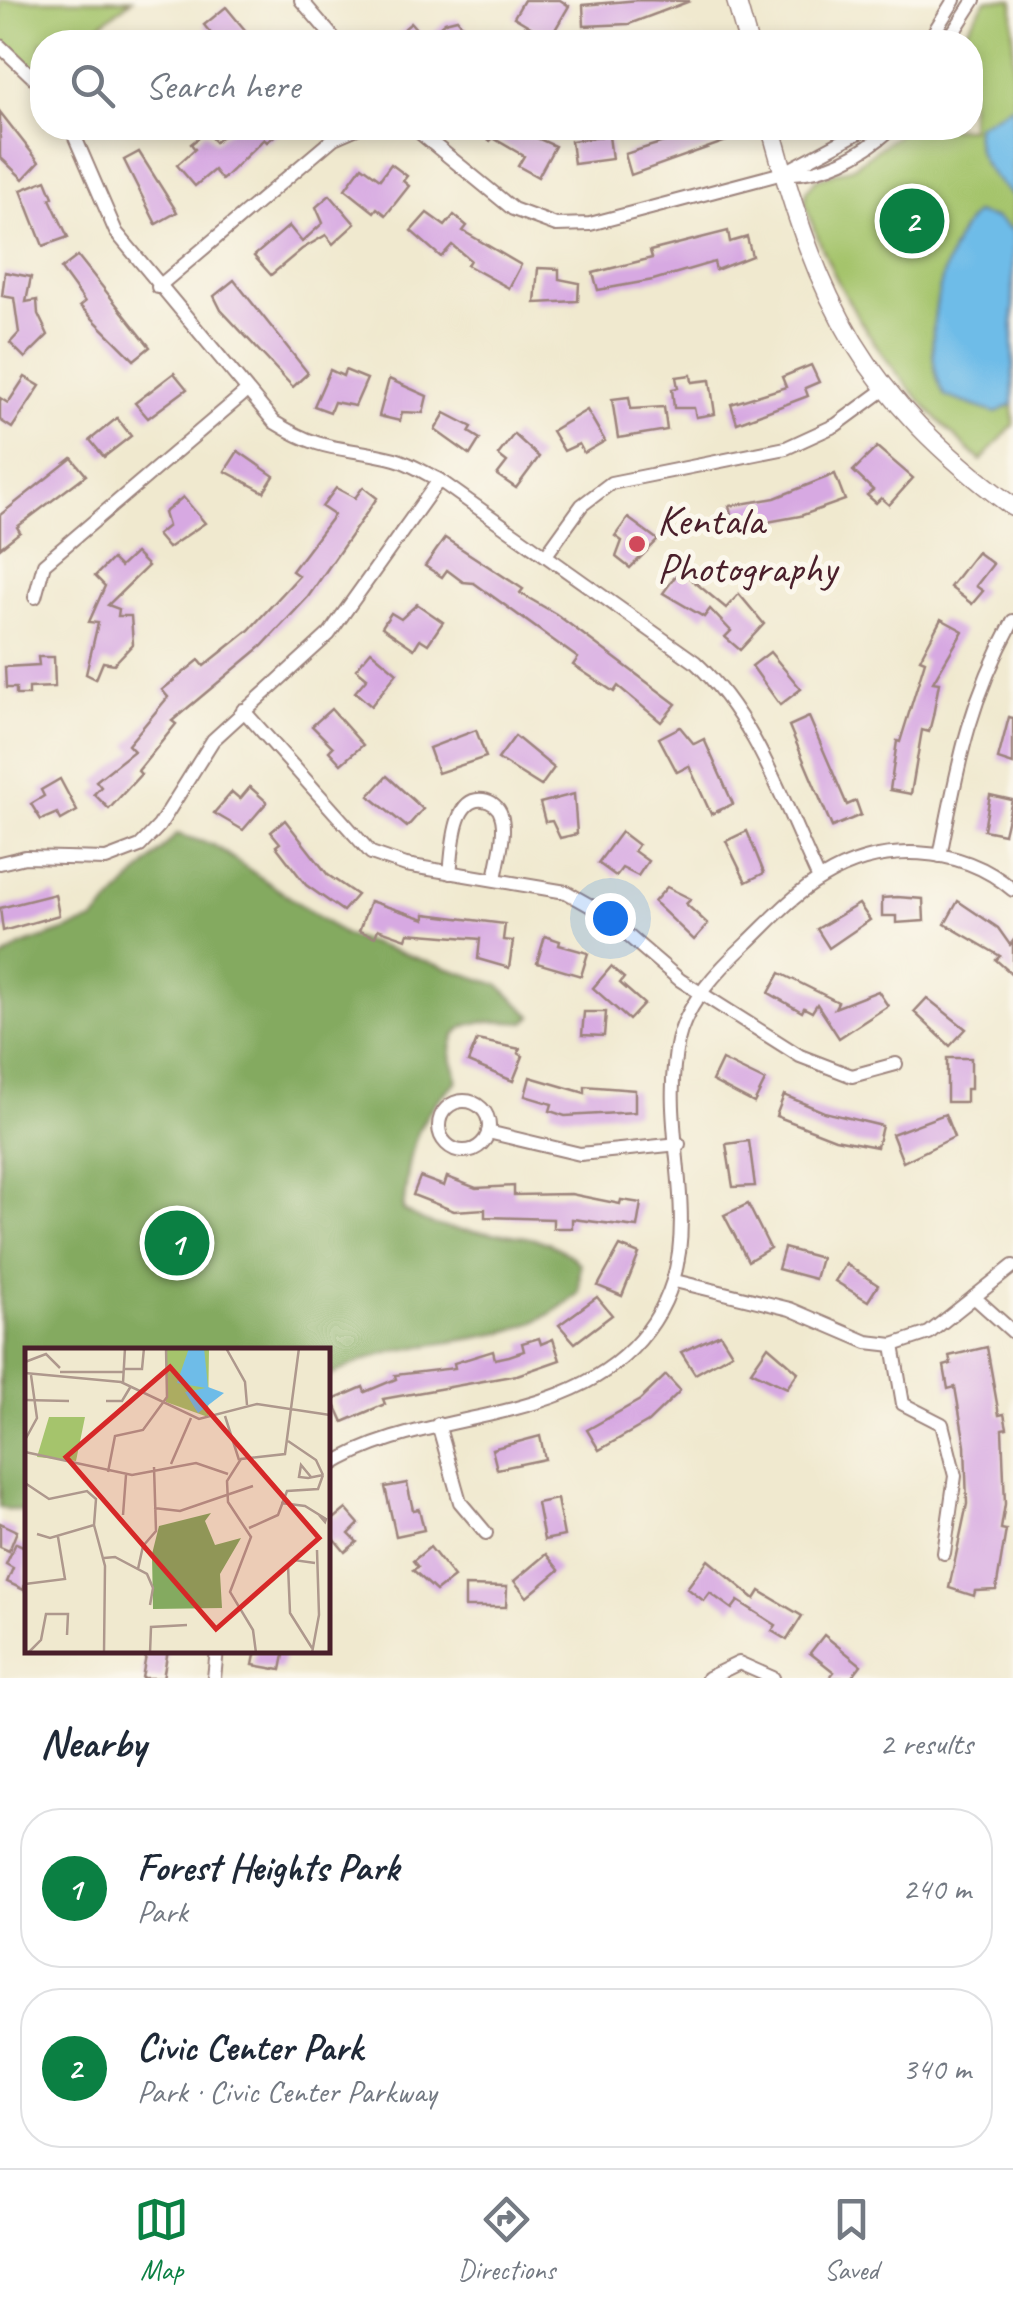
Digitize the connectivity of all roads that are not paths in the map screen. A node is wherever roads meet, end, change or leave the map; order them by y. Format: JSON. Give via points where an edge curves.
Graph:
{"nodes":[{"id":1,"x":301,"y":0,"type":"edge"},
{"id":2,"x":736,"y":0,"type":"edge"},
{"id":3,"x":954,"y":0,"type":"edge"},
{"id":4,"x":974,"y":0,"type":"edge"},
{"id":5,"x":327,"y":30,"type":"edge"},
{"id":6,"x":745,"y":30,"type":"edge"},
{"id":7,"x":935,"y":30,"type":"edge"},
{"id":8,"x":955,"y":30,"type":"edge"},
{"id":9,"x":0,"y":46,"type":"edge"},
{"id":10,"x":30,"y":75,"type":"edge"},
{"id":11,"x":76,"y":140,"type":"edge"},
{"id":12,"x":332,"y":140,"type":"edge"},
{"id":13,"x":429,"y":140,"type":"edge"},
{"id":14,"x":775,"y":140,"type":"edge"},
{"id":15,"x":844,"y":140,"type":"edge"},
{"id":16,"x":873,"y":140,"type":"edge"},
{"id":17,"x":784,"y":172,"type":"junction"},
{"id":18,"x":158,"y":287,"type":"junction"},
{"id":19,"x":885,"y":389,"type":"junction"},
{"id":20,"x":247,"y":391,"type":"junction"},
{"id":21,"x":439,"y":480,"type":"junction"},
{"id":22,"x":1013,"y":507,"type":"edge"},
{"id":23,"x":546,"y":555,"type":"junction"},
{"id":24,"x":36,"y":598,"type":"dead end"},
{"id":25,"x":1013,"y":621,"type":"edge"},
{"id":26,"x":244,"y":710,"type":"junction"},
{"id":27,"x":940,"y":856,"type":"junction"},
{"id":28,"x":0,"y":863,"type":"edge"},
{"id":29,"x":450,"y":873,"type":"junction"},
{"id":30,"x":496,"y":879,"type":"junction"},
{"id":31,"x":819,"y":879,"type":"junction"},
{"id":32,"x":1013,"y":890,"type":"edge"},
{"id":33,"x":700,"y":994,"type":"junction"},
{"id":34,"x":896,"y":1064,"type":"dead end"},
{"id":35,"x":488,"y":1132,"type":"junction"},
{"id":36,"x":679,"y":1144,"type":"junction"},
{"id":37,"x":1013,"y":1266,"type":"edge"},
{"id":38,"x":676,"y":1281,"type":"junction"},
{"id":39,"x":974,"y":1297,"type":"junction"},
{"id":40,"x":1013,"y":1332,"type":"edge"},
{"id":41,"x":893,"y":1346,"type":"junction"},
{"id":42,"x":438,"y":1424,"type":"junction"},
{"id":43,"x":330,"y":1466,"type":"edge"},
{"id":44,"x":486,"y":1533,"type":"dead end"},
{"id":45,"x":944,"y":1554,"type":"dead end"},
{"id":46,"x":216,"y":1653,"type":"edge"},
{"id":47,"x":214,"y":1678,"type":"edge"},
{"id":48,"x":708,"y":1678,"type":"edge"},
{"id":49,"x":774,"y":1678,"type":"edge"}],
"edges":[{"from":1,"to":5,"type":"street"},
{"from":2,"to":6,"type":"street"},
{"from":3,"to":7,"type":"street"},
{"from":4,"to":8,"type":"street"},
{"from":9,"to":10,"type":"street"},
{"from":11,"to":18,"type":"street","via":[[116,232]]},
{"from":12,"to":18,"type":"street"},
{"from":13,"to":17,"type":"street","via":[[512,209],[556,226],[590,224]]},
{"from":14,"to":17,"type":"street"},
{"from":15,"to":17,"type":"street"},
{"from":16,"to":17,"type":"street","via":[[836,164]]},
{"from":17,"to":19,"type":"street","via":[[832,309]]},
{"from":18,"to":20,"type":"street"},
{"from":19,"to":22,"type":"street","via":[[920,430]]},
{"from":19,"to":23,"type":"street","via":[[836,425],[786,448],[611,483],[582,505]]},
{"from":20,"to":21,"type":"street","via":[[274,422],[306,441],[396,459]]},
{"from":20,"to":24,"type":"street","via":[[44,564]]},
{"from":21,"to":23,"type":"street"},
{"from":21,"to":26,"type":"street","via":[[328,634]]},
{"from":23,"to":31,"type":"street","via":[[721,686]]},
{"from":25,"to":27,"type":"street","via":[[983,676],[965,733]]},
{"from":26,"to":28,"type":"street","via":[[213,740],[160,826],[140,846],[106,859],[25,857]]},
{"from":26,"to":29,"type":"street","via":[[371,853]]},
{"from":27,"to":31,"type":"street","via":[[872,856]]},
{"from":27,"to":32,"type":"street","via":[[989,873]]},
{"from":29,"to":30,"type":"street"},
{"from":29,"to":30,"type":"street","via":[[460,814],[481,800],[503,819]]},
{"from":30,"to":33,"type":"street","via":[[584,900]]},
{"from":31,"to":33,"type":"street"},
{"from":33,"to":34,"type":"street","via":[[756,1032],[834,1070],[852,1076]]},
{"from":33,"to":36,"type":"street","via":[[679,1037],[671,1088]]},
{"from":35,"to":35,"type":"street","via":[[483,1110],[466,1101],[449,1105],[439,1120],[440,1136],[455,1150],[476,1148]]},
{"from":35,"to":36,"type":"street","via":[[580,1154]]},
{"from":36,"to":38,"type":"street","via":[[684,1208]]},
{"from":37,"to":39,"type":"street"},
{"from":38,"to":41,"type":"street","via":[[790,1309],[867,1342]]},
{"from":38,"to":42,"type":"street","via":[[640,1341],[579,1386]]},
{"from":39,"to":40,"type":"street"},
{"from":39,"to":41,"type":"street","via":[[929,1333]]},
{"from":41,"to":45,"type":"street","via":[[903,1404],[942,1424],[955,1476]]},
{"from":42,"to":43,"type":"street"},
{"from":42,"to":44,"type":"street","via":[[460,1502]]},
{"from":46,"to":47,"type":"street"},
{"from":48,"to":49,"type":"street","via":[[739,1663]]}]}
